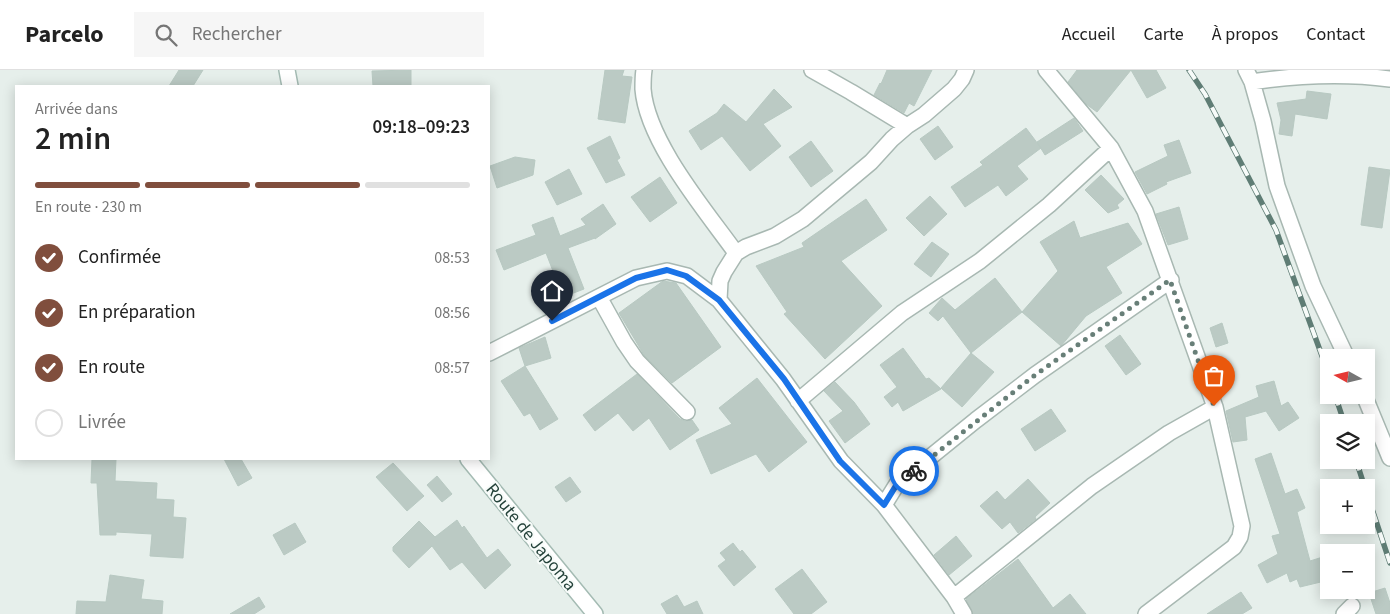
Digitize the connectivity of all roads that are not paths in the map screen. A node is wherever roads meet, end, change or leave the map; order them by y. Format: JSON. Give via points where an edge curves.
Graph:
{"nodes":[{"id":1,"x":287,"y":70,"type":"edge"},
{"id":2,"x":644,"y":70,"type":"edge"},
{"id":3,"x":812,"y":70,"type":"edge"},
{"id":4,"x":966,"y":70,"type":"edge"},
{"id":5,"x":1046,"y":70,"type":"edge"},
{"id":6,"x":1249,"y":76,"type":"edge"},
{"id":7,"x":1390,"y":79,"type":"edge"},
{"id":8,"x":290,"y":85,"type":"edge"},
{"id":9,"x":907,"y":126,"type":"junction"},
{"id":10,"x":1111,"y":148,"type":"junction"},
{"id":11,"x":736,"y":253,"type":"junction"},
{"id":12,"x":1170,"y":280,"type":"junction"},
{"id":13,"x":599,"y":297,"type":"junction"},
{"id":14,"x":719,"y":300,"type":"junction"},
{"id":15,"x":1343,"y":349,"type":"edge"},
{"id":16,"x":490,"y":352,"type":"edge"},
{"id":17,"x":798,"y":401,"type":"junction"},
{"id":18,"x":1368,"y":404,"type":"edge"},
{"id":19,"x":1214,"y":406,"type":"junction"},
{"id":20,"x":687,"y":412,"type":"dead end"},
{"id":21,"x":1390,"y":458,"type":"edge"},
{"id":22,"x":469,"y":460,"type":"edge"},
{"id":23,"x":884,"y":505,"type":"junction"},
{"id":24,"x":954,"y":597,"type":"junction"},
{"id":25,"x":594,"y":614,"type":"edge"},
{"id":26,"x":964,"y":614,"type":"edge"},
{"id":27,"x":1146,"y":614,"type":"edge"}],
"edges":[{"from":1,"to":8,"type":"street"},
{"from":2,"to":11,"type":"street","via":[[643,90],[648,112],[665,153]]},
{"from":3,"to":9,"type":"street"},
{"from":4,"to":9,"type":"street","via":[[954,89]]},
{"from":5,"to":10,"type":"street"},
{"from":6,"to":7,"type":"street","via":[[1323,75]]},
{"from":6,"to":15,"type":"street","via":[[1277,186],[1313,286]]},
{"from":9,"to":11,"type":"street","via":[[871,162],[803,219]]},
{"from":10,"to":12,"type":"street","via":[[1145,212]]},
{"from":10,"to":17,"type":"street","via":[[1049,205],[980,261],[902,313]]},
{"from":11,"to":14,"type":"street","via":[[720,282]]},
{"from":12,"to":19,"type":"street"},
{"from":12,"to":23,"type":"street","via":[[976,420],[897,484]]},
{"from":13,"to":14,"type":"street","via":[[636,278],[667,270],[686,276]]},
{"from":13,"to":16,"type":"street"},
{"from":13,"to":20,"type":"street","via":[[637,361]]},
{"from":14,"to":17,"type":"street","via":[[784,379]]},
{"from":17,"to":23,"type":"street","via":[[840,461]]},
{"from":18,"to":21,"type":"street"},
{"from":19,"to":24,"type":"street","via":[[1168,433],[1092,486]]},
{"from":19,"to":27,"type":"street","via":[[1242,526],[1240,537],[1234,546]]},
{"from":22,"to":25,"type":"street","name":"Route de Japoma"},
{"from":23,"to":24,"type":"street"},
{"from":24,"to":26,"type":"street"}]}
